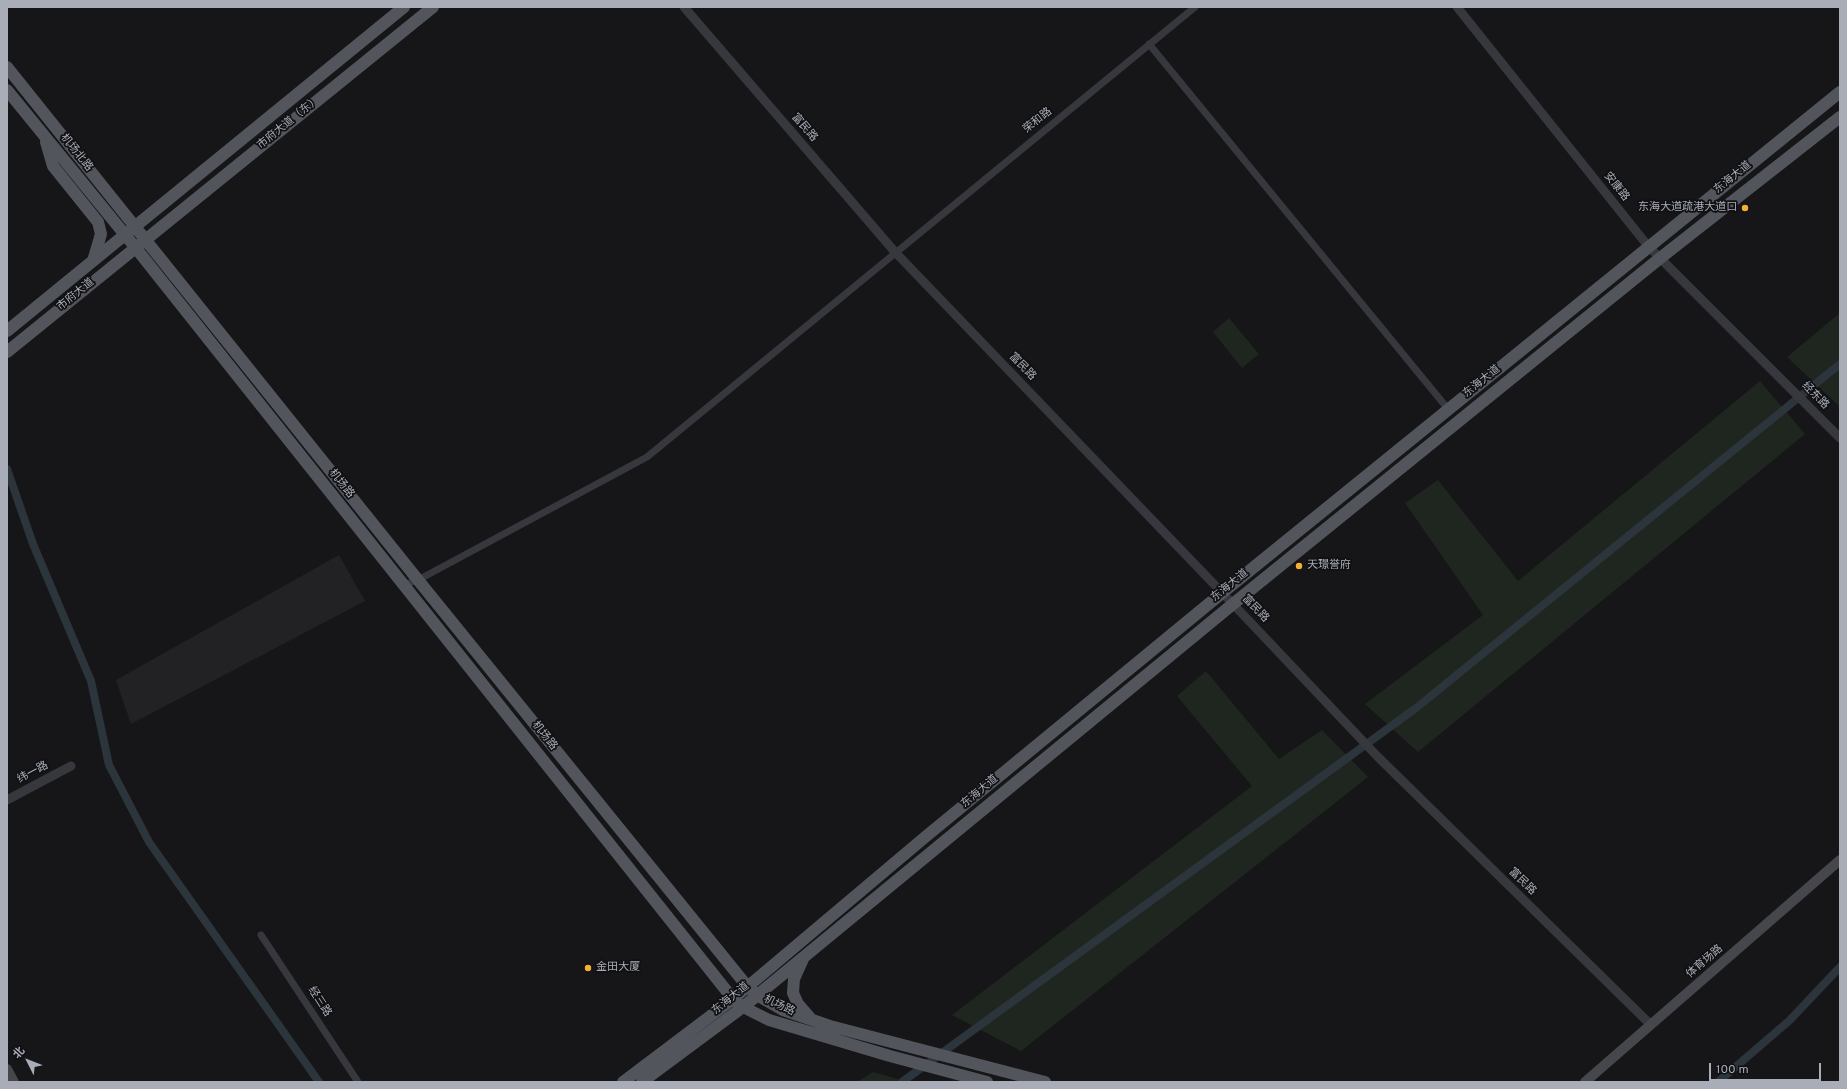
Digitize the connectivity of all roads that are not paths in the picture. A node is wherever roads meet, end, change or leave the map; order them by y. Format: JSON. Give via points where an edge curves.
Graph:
{"nodes":[{"id":1,"x":404,"y":7,"type":"edge"},
{"id":2,"x":432,"y":7,"type":"edge"},
{"id":3,"x":684,"y":7,"type":"edge"},
{"id":4,"x":1195,"y":7,"type":"edge"},
{"id":5,"x":1457,"y":7,"type":"edge"},
{"id":6,"x":1149,"y":44,"type":"junction"},
{"id":7,"x":7,"y":67,"type":"edge"},
{"id":8,"x":7,"y":90,"type":"edge"},
{"id":9,"x":1840,"y":92,"type":"edge"},
{"id":10,"x":1840,"y":117,"type":"edge"},
{"id":11,"x":45,"y":137,"type":"junction"},
{"id":12,"x":136,"y":227,"type":"junction"},
{"id":13,"x":125,"y":235,"type":"junction"},
{"id":14,"x":145,"y":239,"type":"junction"},
{"id":15,"x":1648,"y":246,"type":"junction"},
{"id":16,"x":135,"y":247,"type":"junction"},
{"id":17,"x":895,"y":252,"type":"junction"},
{"id":18,"x":1660,"y":259,"type":"junction"},
{"id":19,"x":92,"y":262,"type":"junction"},
{"id":20,"x":7,"y":331,"type":"edge"},
{"id":21,"x":7,"y":352,"type":"edge"},
{"id":22,"x":1788,"y":386,"type":"joint"},
{"id":23,"x":1448,"y":409,"type":"junction"},
{"id":24,"x":1840,"y":438,"type":"edge"},
{"id":25,"x":418,"y":580,"type":"junction"},
{"id":26,"x":403,"y":585,"type":"junction"},
{"id":27,"x":1222,"y":593,"type":"junction"},
{"id":28,"x":1233,"y":604,"type":"junction"},
{"id":29,"x":71,"y":766,"type":"dead end"},
{"id":30,"x":7,"y":800,"type":"edge"},
{"id":31,"x":1840,"y":860,"type":"edge"},
{"id":32,"x":261,"y":935,"type":"dead end"},
{"id":33,"x":806,"y":954,"type":"junction"},
{"id":34,"x":747,"y":986,"type":"junction"},
{"id":35,"x":757,"y":995,"type":"junction"},
{"id":36,"x":733,"y":999,"type":"junction"},
{"id":37,"x":743,"y":1007,"type":"junction"},
{"id":38,"x":814,"y":1021,"type":"junction"},
{"id":39,"x":1651,"y":1025,"type":"junction"},
{"id":40,"x":7,"y":1069,"type":"edge"},
{"id":41,"x":14,"y":1082,"type":"edge"},
{"id":42,"x":358,"y":1082,"type":"edge"},
{"id":43,"x":623,"y":1082,"type":"edge"},
{"id":44,"x":642,"y":1082,"type":"edge"},
{"id":45,"x":987,"y":1082,"type":"edge"},
{"id":46,"x":1045,"y":1082,"type":"edge"},
{"id":47,"x":1585,"y":1082,"type":"edge"}],
"edges":[{"from":1,"to":12,"type":"main road","name":"市府大道（东）"},
{"from":2,"to":14,"type":"main road","name":"市府大道（东）"},
{"from":3,"to":17,"type":"street","name":"富民路"},
{"from":4,"to":6,"type":"street","name":"荣和路"},
{"from":5,"to":15,"type":"street","name":"安康路"},
{"from":6,"to":17,"type":"street","name":"荣和路"},
{"from":6,"to":23,"type":"street"},
{"from":7,"to":12,"type":"main road","name":"机场北路"},
{"from":8,"to":11,"type":"main road","name":"机场北路"},
{"from":9,"to":15,"type":"main road","name":"东海大道"},
{"from":10,"to":18,"type":"main road","name":"东海大道"},
{"from":11,"to":13,"type":"main road","name":"机场北路"},
{"from":11,"to":19,"type":"main road","via":[[52,166],[98,222],[101,234]]},
{"from":12,"to":13,"type":"main road","name":"市府大道"},
{"from":12,"to":14,"type":"main road","name":"机场北路"},
{"from":13,"to":16,"type":"main road","name":"机场北路"},
{"from":13,"to":19,"type":"main road","name":"市府大道"},
{"from":14,"to":16,"type":"main road","name":"市府大道"},
{"from":14,"to":25,"type":"main road","name":"机场路"},
{"from":15,"to":18,"type":"street","name":"安康路"},
{"from":15,"to":23,"type":"main road","name":"东海大道"},
{"from":16,"to":21,"type":"main road","name":"市府大道"},
{"from":16,"to":26,"type":"main road","name":"机场路"},
{"from":17,"to":25,"type":"street","name":"荣和路","via":[[647,457]]},
{"from":17,"to":27,"type":"street","name":"富民路"},
{"from":18,"to":22,"type":"street","name":"安康路"},
{"from":18,"to":28,"type":"main road","name":"东海大道"},
{"from":19,"to":20,"type":"main road","name":"市府大道"},
{"from":22,"to":24,"type":"street","name":"经东路"},
{"from":23,"to":27,"type":"main road","name":"东海大道"},
{"from":25,"to":26,"type":"street","name":"荣和路"},
{"from":25,"to":34,"type":"main road","name":"机场路"},
{"from":26,"to":36,"type":"main road","name":"机场路"},
{"from":27,"to":28,"type":"street","name":"富民路"},
{"from":27,"to":34,"type":"main road","name":"东海大道"},
{"from":28,"to":33,"type":"main road","name":"东海大道"},
{"from":28,"to":39,"type":"street","name":"富民路","via":[[1377,756]]},
{"from":29,"to":30,"type":"street","name":"纬一路"},
{"from":31,"to":39,"type":"main road","name":"体育场路"},
{"from":32,"to":42,"type":"street","name":"经三路"},
{"from":33,"to":35,"type":"main road","name":"东海大道"},
{"from":33,"to":38,"type":"main road","via":[[794,979],[793,993],[798,1004]]},
{"from":34,"to":35,"type":"main road","name":"机场路"},
{"from":34,"to":36,"type":"main road","name":"东海大道"},
{"from":35,"to":37,"type":"main road","name":"东海大道"},
{"from":35,"to":38,"type":"main road","name":"机场路","via":[[783,1010]]},
{"from":36,"to":37,"type":"main road","name":"机场路"},
{"from":36,"to":43,"type":"main road","name":"东海大道"},
{"from":37,"to":44,"type":"main road","name":"东海大道"},
{"from":37,"to":45,"type":"main road","name":"机场路","via":[[769,1020]]},
{"from":38,"to":46,"type":"main road","name":"机场路"},
{"from":39,"to":47,"type":"main road","name":"体育场路"},
{"from":40,"to":41,"type":"main road"}]}
